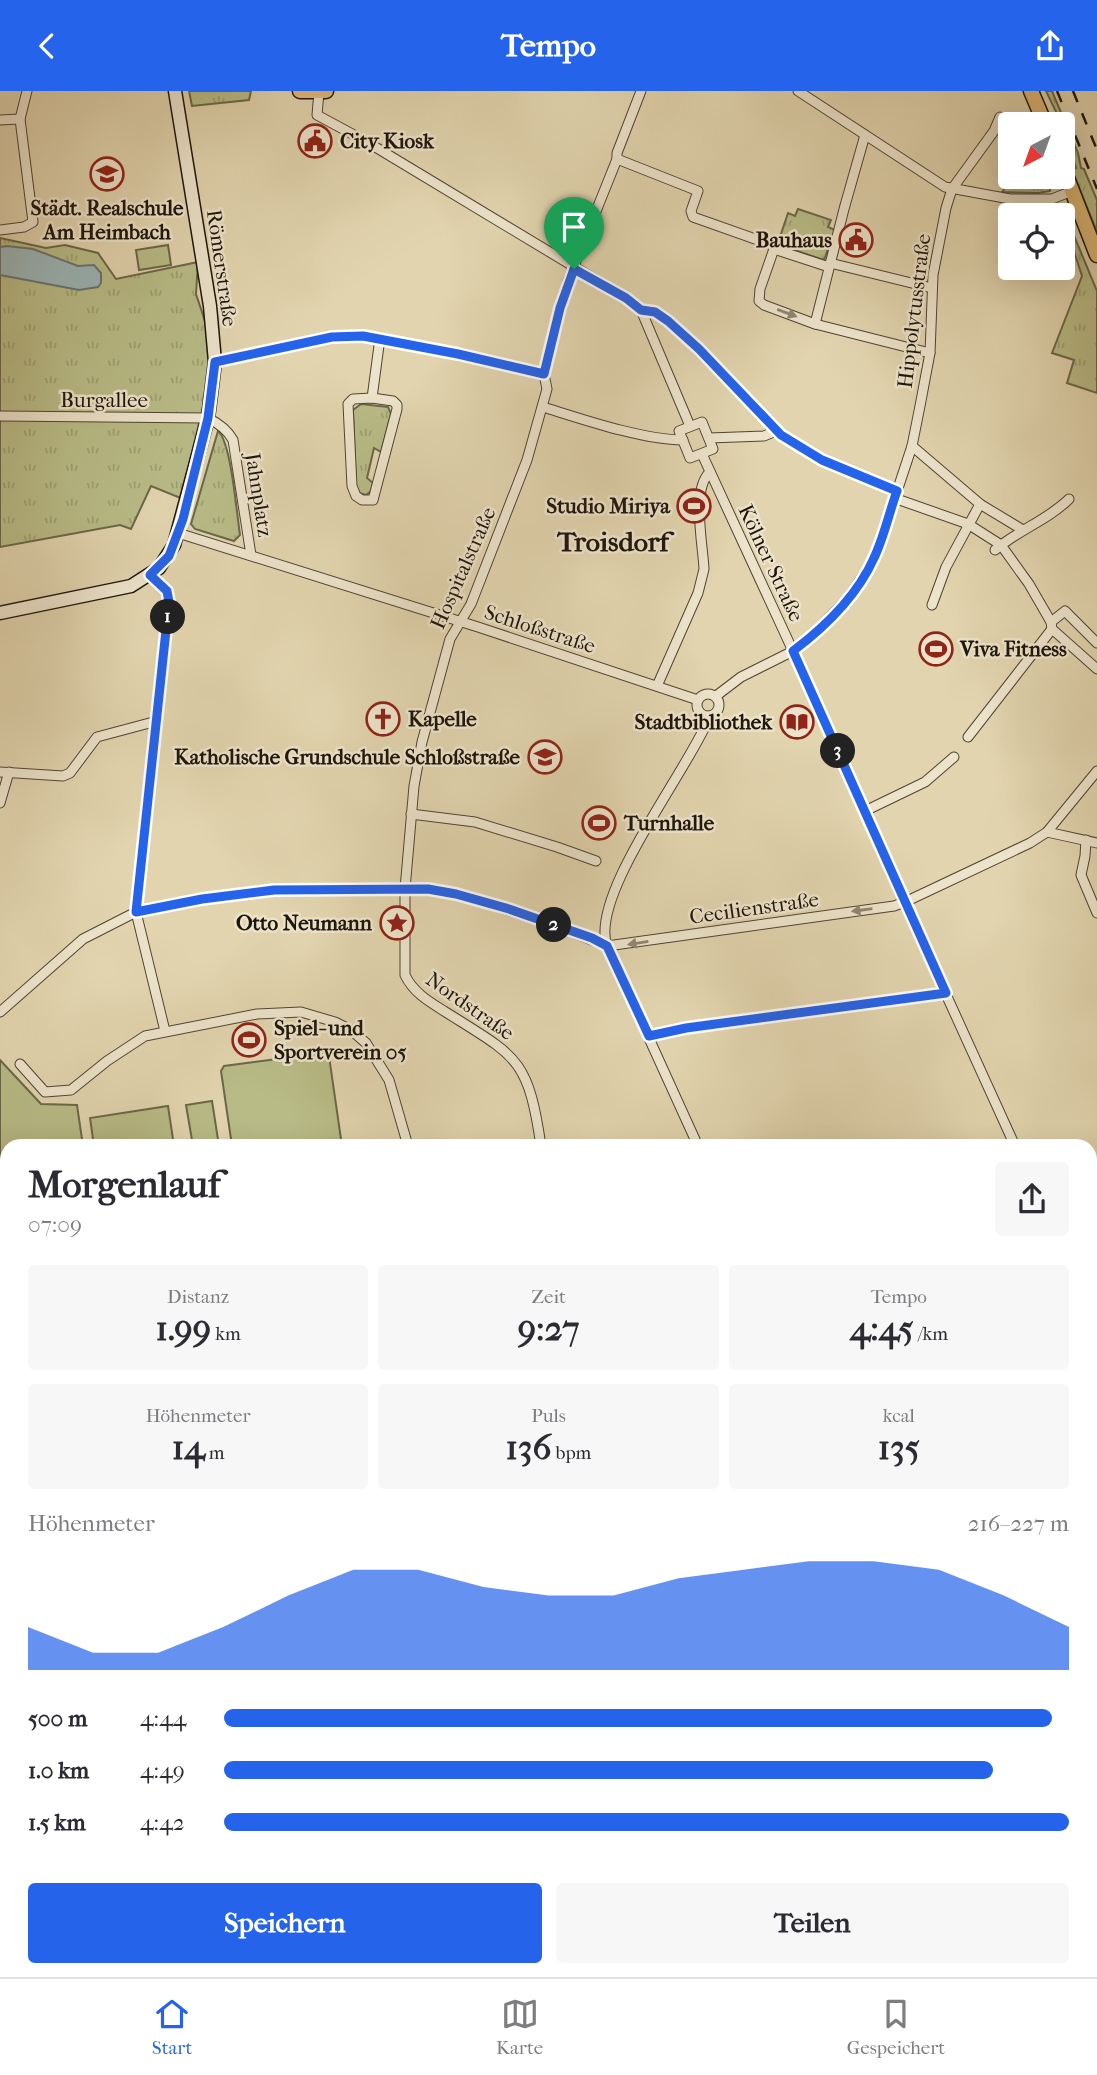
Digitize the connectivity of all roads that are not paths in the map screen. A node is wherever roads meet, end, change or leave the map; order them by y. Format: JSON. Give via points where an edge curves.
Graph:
{"nodes":[{"id":1,"x":27,"y":91,"type":"edge"},
{"id":2,"x":175,"y":91,"type":"edge"},
{"id":3,"x":300,"y":91,"type":"edge"},
{"id":4,"x":326,"y":91,"type":"edge"},
{"id":5,"x":641,"y":91,"type":"edge"},
{"id":6,"x":799,"y":91,"type":"edge"},
{"id":7,"x":1031,"y":91,"type":"edge"},
{"id":8,"x":319,"y":92,"type":"edge"},
{"id":9,"x":1040,"y":112,"type":"edge"},
{"id":10,"x":20,"y":119,"type":"junction"},
{"id":11,"x":0,"y":120,"type":"edge"},
{"id":12,"x":998,"y":122,"type":"edge"},
{"id":13,"x":865,"y":135,"type":"junction"},
{"id":14,"x":617,"y":159,"type":"junction"},
{"id":15,"x":952,"y":189,"type":"junction"},
{"id":16,"x":1072,"y":191,"type":"joint"},
{"id":17,"x":0,"y":230,"type":"edge"},
{"id":18,"x":774,"y":247,"type":"junction"},
{"id":19,"x":1097,"y":255,"type":"edge"},
{"id":20,"x":830,"y":265,"type":"junction"},
{"id":21,"x":574,"y":269,"type":"junction"},
{"id":22,"x":932,"y":288,"type":"junction"},
{"id":23,"x":641,"y":310,"type":"junction"},
{"id":24,"x":816,"y":324,"type":"junction"},
{"id":25,"x":380,"y":338,"type":"junction"},
{"id":26,"x":930,"y":353,"type":"junction"},
{"id":27,"x":215,"y":362,"type":"junction"},
{"id":28,"x":544,"y":374,"type":"junction"},
{"id":29,"x":372,"y":398,"type":"junction"},
{"id":30,"x":543,"y":407,"type":"junction"},
{"id":31,"x":0,"y":416,"type":"edge"},
{"id":32,"x":208,"y":418,"type":"junction"},
{"id":33,"x":690,"y":426,"type":"junction"},
{"id":34,"x":776,"y":431,"type":"junction"},
{"id":35,"x":709,"y":438,"type":"junction"},
{"id":36,"x":682,"y":440,"type":"junction"},
{"id":37,"x":912,"y":446,"type":"junction"},
{"id":38,"x":702,"y":454,"type":"junction"},
{"id":39,"x":710,"y":472,"type":"junction"},
{"id":40,"x":895,"y":494,"type":"junction"},
{"id":41,"x":1069,"y":499,"type":"dead end"},
{"id":42,"x":980,"y":503,"type":"junction"},
{"id":43,"x":968,"y":524,"type":"junction"},
{"id":44,"x":1023,"y":530,"type":"junction"},
{"id":45,"x":178,"y":533,"type":"junction"},
{"id":46,"x":998,"y":547,"type":"junction"},
{"id":47,"x":251,"y":555,"type":"junction"},
{"id":48,"x":150,"y":575,"type":"junction"},
{"id":49,"x":935,"y":601,"type":"dead end"},
{"id":50,"x":0,"y":613,"type":"edge"},
{"id":51,"x":460,"y":621,"type":"junction"},
{"id":52,"x":1052,"y":625,"type":"junction"},
{"id":53,"x":1097,"y":643,"type":"edge"},
{"id":54,"x":793,"y":651,"type":"junction"},
{"id":55,"x":1097,"y":669,"type":"edge"},
{"id":56,"x":657,"y":686,"type":"junction"},
{"id":57,"x":716,"y":696,"type":"junction"},
{"id":58,"x":698,"y":700,"type":"junction"},
{"id":59,"x":710,"y":716,"type":"junction"},
{"id":60,"x":157,"y":721,"type":"junction"},
{"id":61,"x":968,"y":737,"type":"dead end"},
{"id":62,"x":954,"y":757,"type":"dead end"},
{"id":63,"x":1097,"y":771,"type":"edge"},
{"id":64,"x":5,"y":772,"type":"edge"},
{"id":65,"x":0,"y":803,"type":"edge"},
{"id":66,"x":865,"y":811,"type":"junction"},
{"id":67,"x":411,"y":814,"type":"junction"},
{"id":68,"x":1047,"y":832,"type":"junction"},
{"id":69,"x":1086,"y":840,"type":"junction"},
{"id":70,"x":1097,"y":843,"type":"edge"},
{"id":71,"x":596,"y":861,"type":"dead end"},
{"id":72,"x":405,"y":888,"type":"junction"},
{"id":73,"x":905,"y":902,"type":"junction"},
{"id":74,"x":136,"y":912,"type":"junction"},
{"id":75,"x":1097,"y":913,"type":"edge"},
{"id":76,"x":607,"y":946,"type":"junction"},
{"id":77,"x":946,"y":993,"type":"junction"},
{"id":78,"x":0,"y":1012,"type":"edge"},
{"id":79,"x":165,"y":1031,"type":"junction"},
{"id":80,"x":649,"y":1036,"type":"junction"},
{"id":81,"x":20,"y":1065,"type":"dead end"},
{"id":82,"x":406,"y":1139,"type":"edge"},
{"id":83,"x":540,"y":1139,"type":"edge"},
{"id":84,"x":695,"y":1139,"type":"edge"},
{"id":85,"x":1013,"y":1139,"type":"edge"}],
"edges":[{"from":1,"to":10,"type":"street"},
{"from":2,"to":27,"type":"street","name":"Römerstraße"},
{"from":3,"to":8,"type":"main road"},
{"from":4,"to":8,"type":"main road"},
{"from":5,"to":14,"type":"street","name":"Hospitalstraße"},
{"from":6,"to":13,"type":"street"},
{"from":7,"to":9,"type":"main road"},
{"from":8,"to":21,"type":"street","via":[[317,115]]},
{"from":10,"to":11,"type":"street"},
{"from":10,"to":17,"type":"street","via":[[33,222]]},
{"from":12,"to":15,"type":"street"},
{"from":13,"to":15,"type":"street"},
{"from":13,"to":20,"type":"street"},
{"from":14,"to":18,"type":"street","via":[[698,191],[693,217]]},
{"from":14,"to":21,"type":"street","name":"Hospitalstraße"},
{"from":15,"to":16,"type":"street","via":[[1010,199],[1052,199]]},
{"from":15,"to":22,"type":"street","name":"Hippolytusstraße"},
{"from":16,"to":19,"type":"main road"},
{"from":18,"to":20,"type":"street"},
{"from":18,"to":24,"type":"street","one_way":true,"via":[[759,300],[764,306]]},
{"from":20,"to":22,"type":"street"},
{"from":20,"to":24,"type":"street"},
{"from":21,"to":23,"type":"street"},
{"from":21,"to":28,"type":"street","name":"Hospitalstraße"},
{"from":22,"to":26,"type":"street","name":"Hippolytusstraße"},
{"from":23,"to":33,"type":"street"},
{"from":23,"to":34,"type":"street","via":[[655,312],[680,331]]},
{"from":24,"to":26,"type":"street"},
{"from":25,"to":27,"type":"street","via":[[332,337]]},
{"from":25,"to":28,"type":"street"},
{"from":25,"to":29,"type":"street"},
{"from":26,"to":37,"type":"street","name":"Hippolytusstraße"},
{"from":27,"to":32,"type":"street","name":"Römerstraße"},
{"from":28,"to":30,"type":"street","name":"Hospitalstraße"},
{"from":29,"to":29,"type":"street","via":[[353,399],[348,404],[352,486],[358,498],[368,501],[373,500],[397,409],[393,401]]},
{"from":30,"to":36,"type":"street"},
{"from":30,"to":51,"type":"street","name":"Hospitalstraße","via":[[519,482]]},
{"from":31,"to":32,"type":"street","name":"Burgallee"},
{"from":32,"to":45,"type":"street","name":"Römerstraße"},
{"from":32,"to":47,"type":"street","name":"Jahnplatz","via":[[233,440]]},
{"from":33,"to":35,"type":"street","via":[[702,422]]},
{"from":33,"to":36,"type":"street","via":[[679,431]]},
{"from":34,"to":35,"type":"street","via":[[764,436]]},
{"from":34,"to":40,"type":"street","via":[[822,460]]},
{"from":35,"to":38,"type":"street","via":[[713,449]]},
{"from":36,"to":38,"type":"street","via":[[690,459]]},
{"from":37,"to":40,"type":"street","name":"Hippolytusstraße"},
{"from":37,"to":42,"type":"street"},
{"from":38,"to":39,"type":"street","name":"Kölner Straße"},
{"from":39,"to":54,"type":"street","name":"Kölner Straße"},
{"from":39,"to":56,"type":"street","via":[[701,490],[704,569]]},
{"from":40,"to":43,"type":"street"},
{"from":40,"to":54,"type":"street","name":"Hippolytusstraße","via":[[875,558],[860,582]]},
{"from":41,"to":44,"type":"street"},
{"from":42,"to":43,"type":"street"},
{"from":42,"to":44,"type":"street"},
{"from":43,"to":46,"type":"street"},
{"from":43,"to":49,"type":"street"},
{"from":44,"to":46,"type":"street"},
{"from":45,"to":47,"type":"street","name":"Jahnplatz"},
{"from":45,"to":48,"type":"street","name":"Römerstraße","via":[[169,556]]},
{"from":46,"to":52,"type":"street","via":[[1029,584]]},
{"from":47,"to":51,"type":"street","name":"Schloßstraße"},
{"from":48,"to":50,"type":"street","via":[[113,591]]},
{"from":48,"to":60,"type":"street","via":[[167,591],[169,602]]},
{"from":51,"to":56,"type":"street","name":"Schloßstraße"},
{"from":51,"to":67,"type":"street","name":"Hospitalstraße","via":[[434,693]]},
{"from":52,"to":53,"type":"street","via":[[1065,611]]},
{"from":52,"to":55,"type":"street"},
{"from":52,"to":61,"type":"street"},
{"from":54,"to":57,"type":"street","via":[[741,677]]},
{"from":54,"to":66,"type":"street","name":"Kölner Straße"},
{"from":56,"to":58,"type":"street","name":"Schloßstraße"},
{"from":57,"to":58,"type":"street","via":[[708,693]]},
{"from":57,"to":59,"type":"street","via":[[720,706]]},
{"from":58,"to":59,"type":"street","via":[[699,712]]},
{"from":59,"to":76,"type":"street","via":[[622,870],[604,932]]},
{"from":60,"to":64,"type":"street","via":[[97,737],[63,776]]},
{"from":60,"to":74,"type":"street"},
{"from":62,"to":66,"type":"street","via":[[925,782]]},
{"from":63,"to":68,"type":"street"},
{"from":64,"to":65,"type":"street"},
{"from":66,"to":73,"type":"street","name":"Kölner Straße"},
{"from":67,"to":71,"type":"street","via":[[475,822]]},
{"from":67,"to":72,"type":"street","name":"Hospitalstraße"},
{"from":68,"to":69,"type":"street"},
{"from":68,"to":73,"type":"street","name":"Cecilienstraße"},
{"from":69,"to":70,"type":"street"},
{"from":69,"to":75,"type":"street","via":[[1081,875]]},
{"from":72,"to":74,"type":"street","via":[[264,891]]},
{"from":72,"to":76,"type":"street","via":[[471,898]]},
{"from":72,"to":83,"type":"street","name":"Nordstraße","via":[[407,980],[426,999],[499,1045],[520,1065],[533,1095]]},
{"from":73,"to":76,"type":"street","name":"Cecilienstraße","one_way":true},
{"from":73,"to":77,"type":"street","name":"Kölner Straße"},
{"from":74,"to":78,"type":"street","via":[[83,939]]},
{"from":74,"to":79,"type":"street"},
{"from":76,"to":80,"type":"street"},
{"from":77,"to":80,"type":"street"},
{"from":77,"to":85,"type":"street","name":"Kölner Straße"},
{"from":79,"to":81,"type":"street","via":[[142,1038],[71,1090],[45,1092]]},
{"from":79,"to":82,"type":"street","via":[[286,1011],[335,1022],[362,1039],[385,1072]]},
{"from":80,"to":84,"type":"street"}]}
